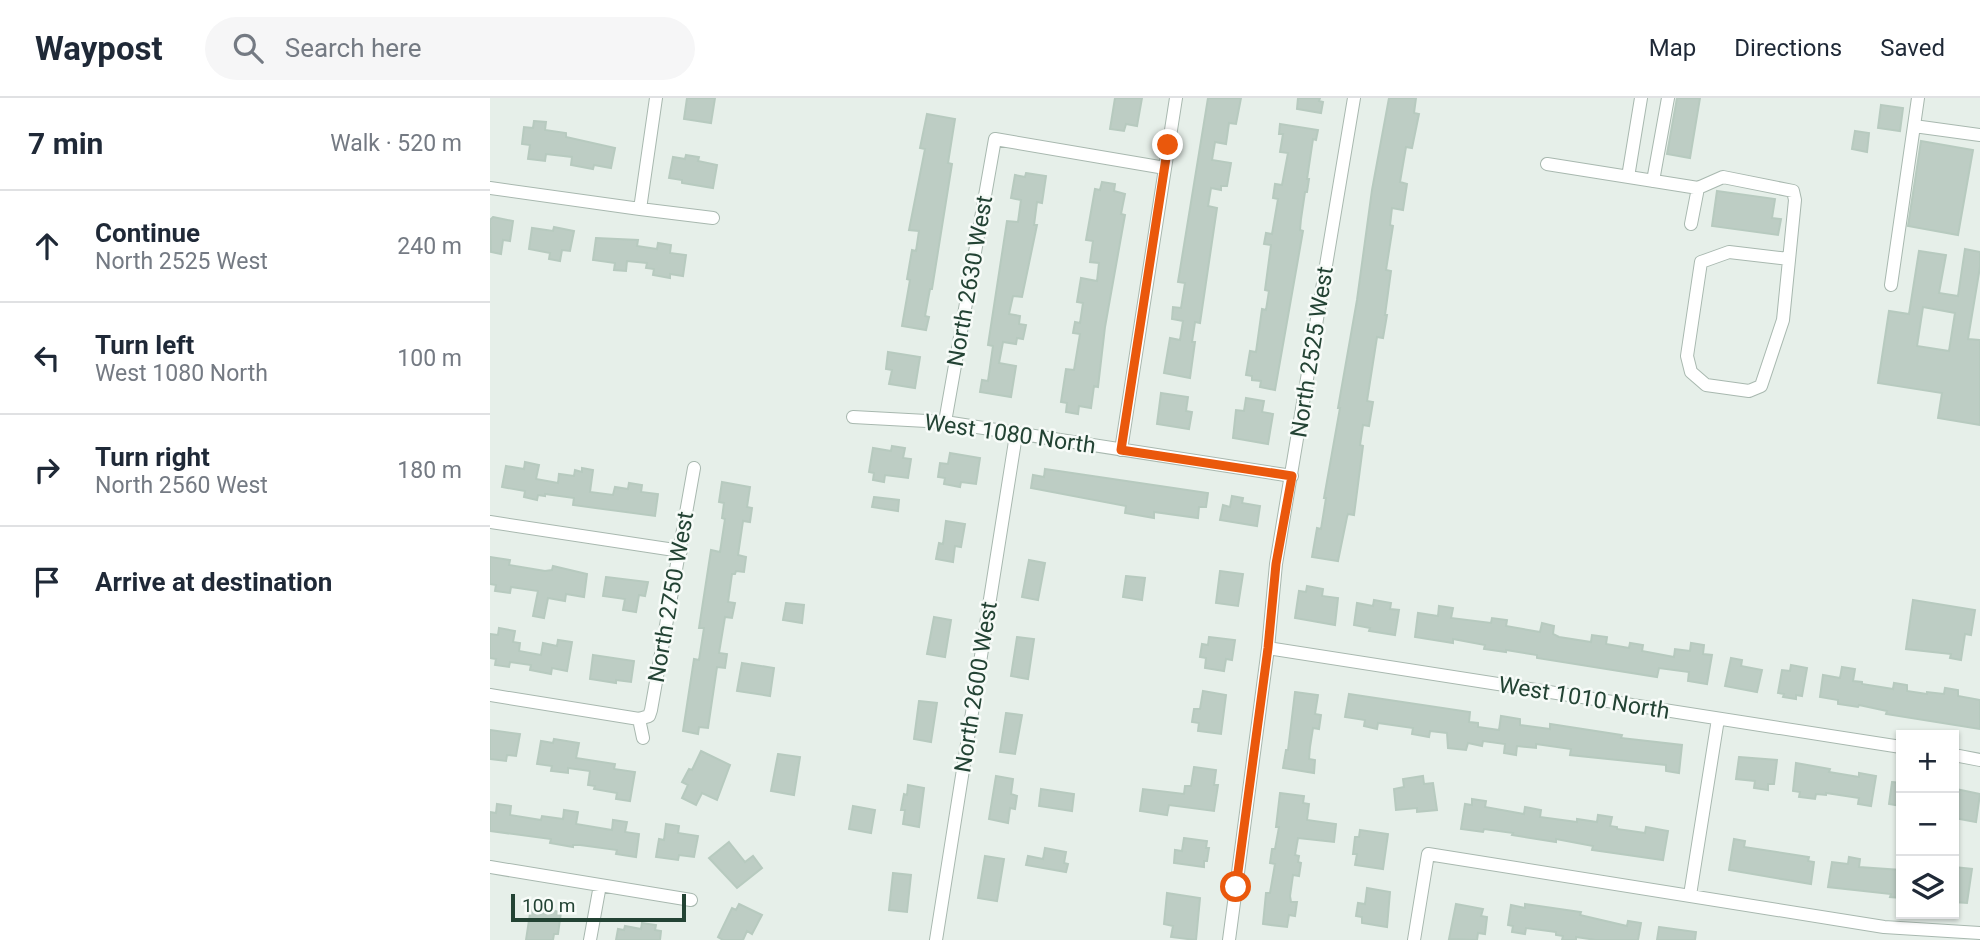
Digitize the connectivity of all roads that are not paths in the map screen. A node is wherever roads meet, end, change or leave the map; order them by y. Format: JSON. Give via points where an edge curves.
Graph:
{"nodes":[{"id":1,"x":656,"y":98,"type":"edge"},
{"id":2,"x":1176,"y":98,"type":"edge"},
{"id":3,"x":1354,"y":98,"type":"edge"},
{"id":4,"x":1640,"y":98,"type":"edge"},
{"id":5,"x":1667,"y":98,"type":"edge"},
{"id":6,"x":1918,"y":98,"type":"edge"},
{"id":7,"x":1914,"y":126,"type":"junction"},
{"id":8,"x":1980,"y":135,"type":"edge"},
{"id":9,"x":1547,"y":163,"type":"dead end"},
{"id":10,"x":1165,"y":168,"type":"junction"},
{"id":11,"x":1628,"y":177,"type":"junction"},
{"id":12,"x":1653,"y":181,"type":"junction"},
{"id":13,"x":490,"y":188,"type":"edge"},
{"id":14,"x":1698,"y":188,"type":"junction"},
{"id":15,"x":640,"y":209,"type":"junction"},
{"id":16,"x":713,"y":218,"type":"dead end"},
{"id":17,"x":1691,"y":224,"type":"dead end"},
{"id":18,"x":1789,"y":259,"type":"junction"},
{"id":19,"x":1891,"y":285,"type":"dead end"},
{"id":20,"x":853,"y":417,"type":"dead end"},
{"id":21,"x":945,"y":422,"type":"junction"},
{"id":22,"x":1016,"y":435,"type":"junction"},
{"id":23,"x":1121,"y":450,"type":"junction"},
{"id":24,"x":694,"y":468,"type":"dead end"},
{"id":25,"x":1292,"y":476,"type":"junction"},
{"id":26,"x":490,"y":522,"type":"edge"},
{"id":27,"x":681,"y":551,"type":"junction"},
{"id":28,"x":1268,"y":648,"type":"junction"},
{"id":29,"x":490,"y":695,"type":"edge"},
{"id":30,"x":639,"y":719,"type":"junction"},
{"id":31,"x":1717,"y":719,"type":"junction"},
{"id":32,"x":643,"y":738,"type":"dead end"},
{"id":33,"x":1896,"y":746,"type":"edge"},
{"id":34,"x":1959,"y":756,"type":"edge"},
{"id":35,"x":1980,"y":760,"type":"edge"},
{"id":36,"x":490,"y":867,"type":"edge"},
{"id":37,"x":600,"y":885,"type":"junction"},
{"id":38,"x":1690,"y":895,"type":"junction"},
{"id":39,"x":691,"y":900,"type":"dead end"},
{"id":40,"x":1980,"y":933,"type":"edge"},
{"id":41,"x":1948,"y":936,"type":"edge"},
{"id":42,"x":590,"y":940,"type":"edge"},
{"id":43,"x":936,"y":940,"type":"edge"},
{"id":44,"x":1229,"y":940,"type":"edge"},
{"id":45,"x":1414,"y":940,"type":"edge"}],
"edges":[{"from":1,"to":15,"type":"street"},
{"from":2,"to":10,"type":"street"},
{"from":3,"to":25,"type":"street","name":"North 2525 West"},
{"from":4,"to":11,"type":"street"},
{"from":5,"to":12,"type":"street"},
{"from":6,"to":7,"type":"street"},
{"from":7,"to":8,"type":"street"},
{"from":7,"to":19,"type":"street"},
{"from":9,"to":11,"type":"street"},
{"from":10,"to":21,"type":"street","name":"North 2630 West","via":[[995,139]]},
{"from":10,"to":23,"type":"street"},
{"from":11,"to":12,"type":"street"},
{"from":12,"to":14,"type":"street"},
{"from":13,"to":15,"type":"street"},
{"from":14,"to":17,"type":"street"},
{"from":14,"to":18,"type":"street","via":[[1723,177],[1793,191]]},
{"from":15,"to":16,"type":"street"},
{"from":18,"to":18,"type":"street","via":[[1783,320],[1761,386],[1749,391],[1706,384],[1691,372],[1687,356],[1701,262],[1729,252]]},
{"from":20,"to":21,"type":"street","name":"West 1080 North"},
{"from":21,"to":22,"type":"street","name":"West 1080 North"},
{"from":22,"to":23,"type":"street","name":"West 1080 North"},
{"from":22,"to":43,"type":"street","name":"North 2600 West"},
{"from":23,"to":25,"type":"street","name":"West 1080 North"},
{"from":24,"to":27,"type":"street","name":"North 2750 West"},
{"from":25,"to":28,"type":"street","name":"North 2525 West","via":[[1276,564]]},
{"from":26,"to":27,"type":"street"},
{"from":27,"to":30,"type":"street","name":"North 2750 West","via":[[651,709],[649,716]]},
{"from":28,"to":31,"type":"street","name":"West 1010 North"},
{"from":28,"to":44,"type":"street","name":"North 2525 West"},
{"from":29,"to":30,"type":"street"},
{"from":30,"to":32,"type":"street"},
{"from":31,"to":33,"type":"street","name":"West 1010 North"},
{"from":31,"to":38,"type":"street"},
{"from":34,"to":35,"type":"street"},
{"from":36,"to":37,"type":"street"},
{"from":37,"to":39,"type":"street"},
{"from":37,"to":42,"type":"street"},
{"from":38,"to":41,"type":"street"},
{"from":38,"to":45,"type":"street","via":[[1428,854]]},
{"from":40,"to":41,"type":"street"}]}
